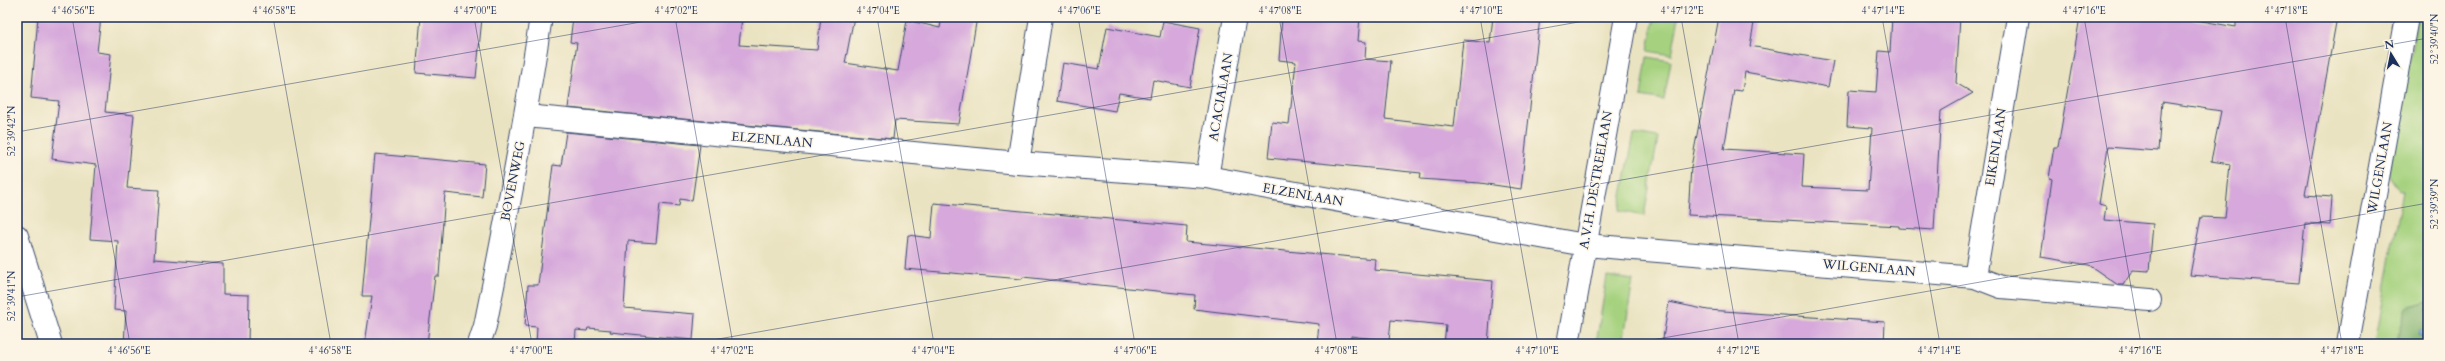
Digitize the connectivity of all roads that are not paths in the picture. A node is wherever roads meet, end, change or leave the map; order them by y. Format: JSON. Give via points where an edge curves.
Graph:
{"nodes":[{"id":1,"x":541,"y":17,"type":"edge"},
{"id":2,"x":1041,"y":17,"type":"edge"},
{"id":3,"x":1235,"y":17,"type":"edge"},
{"id":4,"x":1626,"y":17,"type":"edge"},
{"id":5,"x":2018,"y":17,"type":"edge"},
{"id":6,"x":2407,"y":17,"type":"edge"},
{"id":7,"x":526,"y":116,"type":"junction"},
{"id":8,"x":1018,"y":163,"type":"junction"},
{"id":9,"x":1207,"y":177,"type":"junction"},
{"id":10,"x":17,"y":236,"type":"edge"},
{"id":11,"x":1585,"y":245,"type":"junction"},
{"id":12,"x":1974,"y":277,"type":"junction"},
{"id":13,"x":2150,"y":300,"type":"dead end"},
{"id":14,"x":51,"y":344,"type":"edge"},
{"id":15,"x":479,"y":344,"type":"edge"},
{"id":16,"x":1568,"y":344,"type":"edge"},
{"id":17,"x":2348,"y":344,"type":"edge"}],
"edges":[{"from":1,"to":7,"type":"street","name":"BOVENWEG"},
{"from":2,"to":8,"type":"street"},
{"from":3,"to":9,"type":"street","name":"ACACIALAAN"},
{"from":4,"to":11,"type":"street","name":"A.V.H. DESTREELAAN"},
{"from":5,"to":12,"type":"street","name":"EIKENLAAN"},
{"from":6,"to":17,"type":"street","name":"WILGENLAAN"},
{"from":7,"to":8,"type":"street","name":"ELZENLAAN"},
{"from":7,"to":15,"type":"street","name":"BOVENWEG","via":[[485,326]]},
{"from":8,"to":9,"type":"street","name":"ELZENLAAN"},
{"from":9,"to":11,"type":"street","name":"ELZENLAAN"},
{"from":10,"to":14,"type":"street"},
{"from":11,"to":12,"type":"street","name":"WILGENLAAN"},
{"from":11,"to":16,"type":"street","name":"A.V.H. DESTREELAAN"},
{"from":12,"to":13,"type":"street","name":"WILGENLAAN","via":[[2001,287]]}]}
